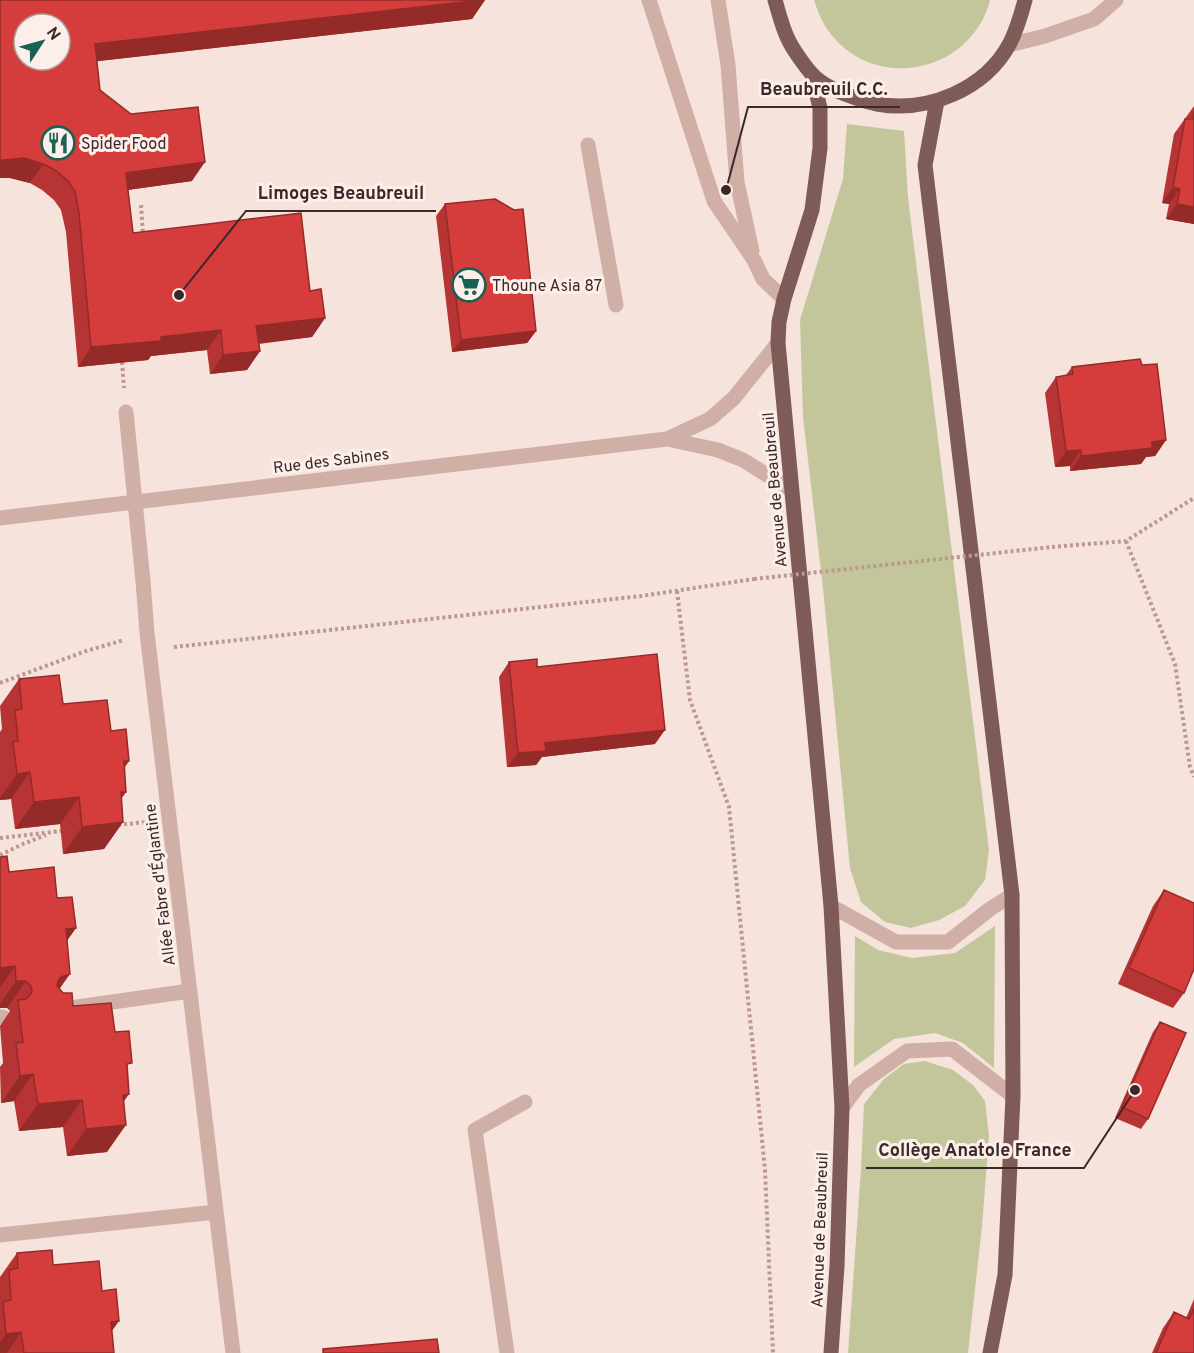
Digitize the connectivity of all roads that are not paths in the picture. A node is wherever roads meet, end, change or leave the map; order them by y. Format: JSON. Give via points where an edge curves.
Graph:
{"nodes":[{"id":1,"x":650,"y":0,"type":"edge"},
{"id":2,"x":718,"y":0,"type":"edge"},
{"id":3,"x":775,"y":0,"type":"edge"},
{"id":4,"x":1024,"y":0,"type":"edge"},
{"id":5,"x":1116,"y":0,"type":"edge"},
{"id":6,"x":1009,"y":45,"type":"junction"},
{"id":7,"x":812,"y":75,"type":"junction"},
{"id":8,"x":937,"y":101,"type":"junction"},
{"id":9,"x":588,"y":145,"type":"dead end"},
{"id":10,"x":754,"y":260,"type":"junction"},
{"id":11,"x":784,"y":299,"type":"junction"},
{"id":12,"x":616,"y":305,"type":"dead end"},
{"id":13,"x":778,"y":343,"type":"junction"},
{"id":14,"x":126,"y":412,"type":"dead end"},
{"id":15,"x":667,"y":439,"type":"junction"},
{"id":16,"x":791,"y":490,"type":"junction"},
{"id":17,"x":0,"y":518,"type":"edge"},
{"id":18,"x":1012,"y":895,"type":"junction"},
{"id":19,"x":831,"y":906,"type":"junction"},
{"id":20,"x":190,"y":991,"type":"junction"},
{"id":21,"x":60,"y":1009,"type":"edge"},
{"id":22,"x":1013,"y":1096,"type":"junction"},
{"id":23,"x":525,"y":1102,"type":"dead end"},
{"id":24,"x":842,"y":1108,"type":"junction"},
{"id":25,"x":216,"y":1212,"type":"junction"},
{"id":26,"x":0,"y":1235,"type":"edge"},
{"id":27,"x":233,"y":1353,"type":"edge"},
{"id":28,"x":507,"y":1353,"type":"edge"},
{"id":29,"x":831,"y":1353,"type":"edge"},
{"id":30,"x":990,"y":1353,"type":"edge"}],
"edges":[{"from":1,"to":10,"type":"street","via":[[714,201]]},
{"from":2,"to":10,"type":"street","via":[[728,65],[737,182]]},
{"from":3,"to":7,"type":"main road","name":"Avenue de Beaubreuil","via":[[788,39]]},
{"from":4,"to":6,"type":"main road","name":"Avenue de Beaubreuil"},
{"from":5,"to":6,"type":"street","via":[[1094,19]]},
{"from":6,"to":8,"type":"main road","name":"Avenue de Beaubreuil","via":[[978,80]]},
{"from":7,"to":8,"type":"main road","name":"Avenue de Beaubreuil","via":[[832,89],[876,104],[907,106]]},
{"from":7,"to":11,"type":"main road","name":"Avenue de Beaubreuil","via":[[820,108],[820,148],[812,210]]},
{"from":8,"to":18,"type":"main road","via":[[925,165]]},
{"from":9,"to":12,"type":"street"},
{"from":10,"to":11,"type":"street","via":[[763,279]]},
{"from":11,"to":13,"type":"main road","name":"Avenue de Beaubreuil"},
{"from":13,"to":15,"type":"street","name":"Rue des Sabines","via":[[734,398],[710,419]]},
{"from":13,"to":16,"type":"main road","name":"Avenue de Beaubreuil"},
{"from":14,"to":20,"type":"street","name":"Allée Fabre d'Églantine","bridge":true,"via":[[147,633]]},
{"from":15,"to":16,"type":"street","name":"Rue des Sabines","via":[[743,460]]},
{"from":15,"to":17,"type":"street","name":"Rue des Sabines"},
{"from":16,"to":19,"type":"main road","name":"Avenue de Beaubreuil"},
{"from":18,"to":19,"type":"street","via":[[948,942],[896,942]]},
{"from":18,"to":22,"type":"main road"},
{"from":19,"to":24,"type":"main road","name":"Avenue de Beaubreuil"},
{"from":20,"to":21,"type":"street"},
{"from":20,"to":25,"type":"street","name":"Allée Fabre d'Églantine"},
{"from":22,"to":24,"type":"street","via":[[952,1049],[907,1050],[859,1085]]},
{"from":22,"to":30,"type":"main road","via":[[1005,1275]]},
{"from":23,"to":28,"type":"street","via":[[476,1130]]},
{"from":24,"to":29,"type":"main road","name":"Avenue de Beaubreuil"},
{"from":25,"to":26,"type":"street"},
{"from":25,"to":27,"type":"street","name":"Allée Fabre d'Églantine"}]}
